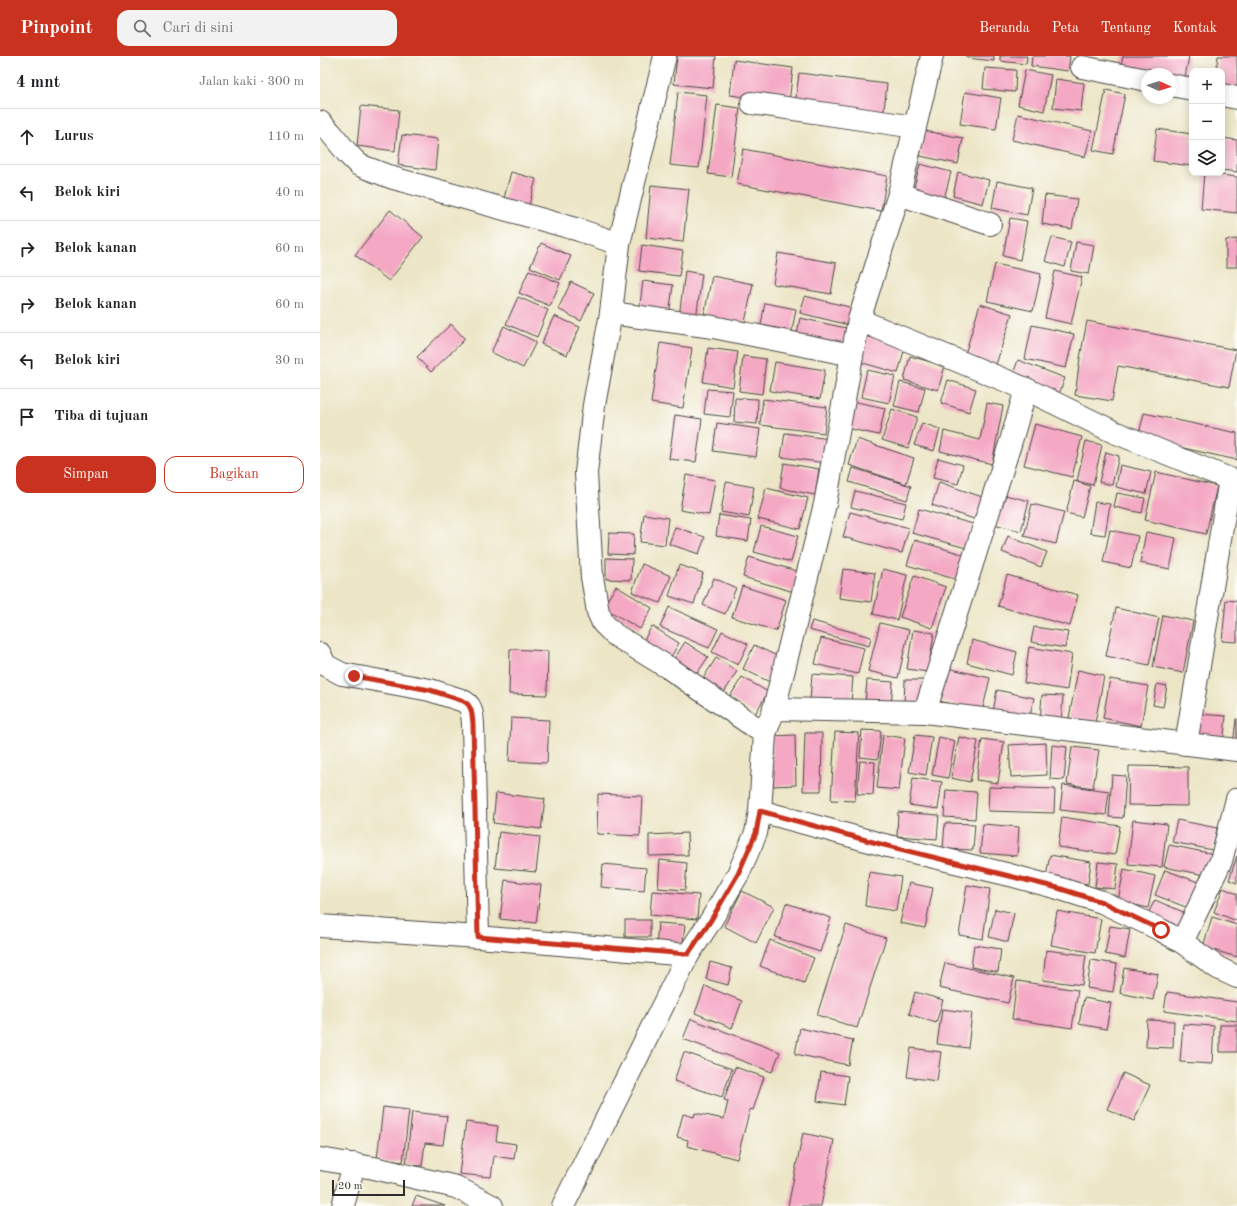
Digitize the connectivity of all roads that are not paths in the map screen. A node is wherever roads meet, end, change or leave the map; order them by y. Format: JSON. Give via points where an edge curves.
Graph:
{"nodes":[{"id":1,"x":665,"y":56,"type":"edge"},
{"id":2,"x":932,"y":56,"type":"edge"},
{"id":3,"x":1082,"y":66,"type":"dead end"},
{"id":4,"x":1141,"y":79,"type":"edge"},
{"id":5,"x":1177,"y":86,"type":"edge"},
{"id":6,"x":1189,"y":88,"type":"edge"},
{"id":7,"x":1225,"y":96,"type":"edge"},
{"id":8,"x":1237,"y":98,"type":"edge"},
{"id":9,"x":752,"y":103,"type":"dead end"},
{"id":10,"x":320,"y":122,"type":"edge"},
{"id":11,"x":915,"y":127,"type":"junction"},
{"id":12,"x":899,"y":194,"type":"junction"},
{"id":13,"x":990,"y":224,"type":"dead end"},
{"id":14,"x":619,"y":244,"type":"junction"},
{"id":15,"x":611,"y":313,"type":"junction"},
{"id":16,"x":860,"y":320,"type":"junction"},
{"id":17,"x":852,"y":355,"type":"junction"},
{"id":18,"x":1026,"y":389,"type":"junction"},
{"id":19,"x":1234,"y":481,"type":"edge"},
{"id":20,"x":320,"y":654,"type":"edge"},
{"id":21,"x":774,"y":709,"type":"junction"},
{"id":22,"x":925,"y":712,"type":"junction"},
{"id":23,"x":764,"y":734,"type":"junction"},
{"id":24,"x":1186,"y":744,"type":"junction"},
{"id":25,"x":1237,"y":750,"type":"edge"},
{"id":26,"x":1237,"y":799,"type":"edge"},
{"id":27,"x":760,"y":811,"type":"junction"},
{"id":28,"x":320,"y":926,"type":"edge"},
{"id":29,"x":478,"y":937,"type":"junction"},
{"id":30,"x":1182,"y":942,"type":"junction"},
{"id":31,"x":688,"y":954,"type":"junction"},
{"id":32,"x":1237,"y":977,"type":"edge"},
{"id":33,"x":320,"y":1159,"type":"edge"},
{"id":34,"x":354,"y":1164,"type":"junction"},
{"id":35,"x":343,"y":1206,"type":"edge"},
{"id":36,"x":492,"y":1206,"type":"edge"},
{"id":37,"x":563,"y":1206,"type":"edge"}],
"edges":[{"from":1,"to":14,"type":"street"},
{"from":2,"to":11,"type":"street"},
{"from":3,"to":4,"type":"street"},
{"from":5,"to":6,"type":"street"},
{"from":7,"to":8,"type":"street"},
{"from":9,"to":11,"type":"street"},
{"from":10,"to":14,"type":"street","via":[[359,165],[393,178]]},
{"from":11,"to":12,"type":"street"},
{"from":12,"to":13,"type":"street"},
{"from":12,"to":16,"type":"street"},
{"from":14,"to":15,"type":"street"},
{"from":15,"to":17,"type":"street","via":[[713,327]]},
{"from":15,"to":23,"type":"street","via":[[594,405],[586,473],[592,576],[598,612],[603,623],[615,635],[669,668]]},
{"from":16,"to":17,"type":"street"},
{"from":16,"to":18,"type":"street"},
{"from":17,"to":21,"type":"street","via":[[825,504]]},
{"from":18,"to":19,"type":"street","via":[[1114,432]]},
{"from":18,"to":22,"type":"street"},
{"from":19,"to":24,"type":"street"},
{"from":20,"to":29,"type":"street","via":[[325,665],[342,674],[430,690],[461,700],[470,706],[473,724]]},
{"from":21,"to":22,"type":"street"},
{"from":21,"to":23,"type":"street"},
{"from":22,"to":24,"type":"street"},
{"from":23,"to":27,"type":"street"},
{"from":24,"to":25,"type":"street"},
{"from":26,"to":30,"type":"street","via":[[1220,861]]},
{"from":27,"to":30,"type":"street","via":[[1058,888],[1102,902]]},
{"from":27,"to":31,"type":"street","via":[[756,833],[738,874]]},
{"from":28,"to":29,"type":"street"},
{"from":29,"to":31,"type":"street"},
{"from":30,"to":32,"type":"street","via":[[1218,968]]},
{"from":31,"to":37,"type":"street"},
{"from":33,"to":34,"type":"street"},
{"from":34,"to":35,"type":"street"},
{"from":34,"to":36,"type":"street","via":[[456,1187]]}]}
